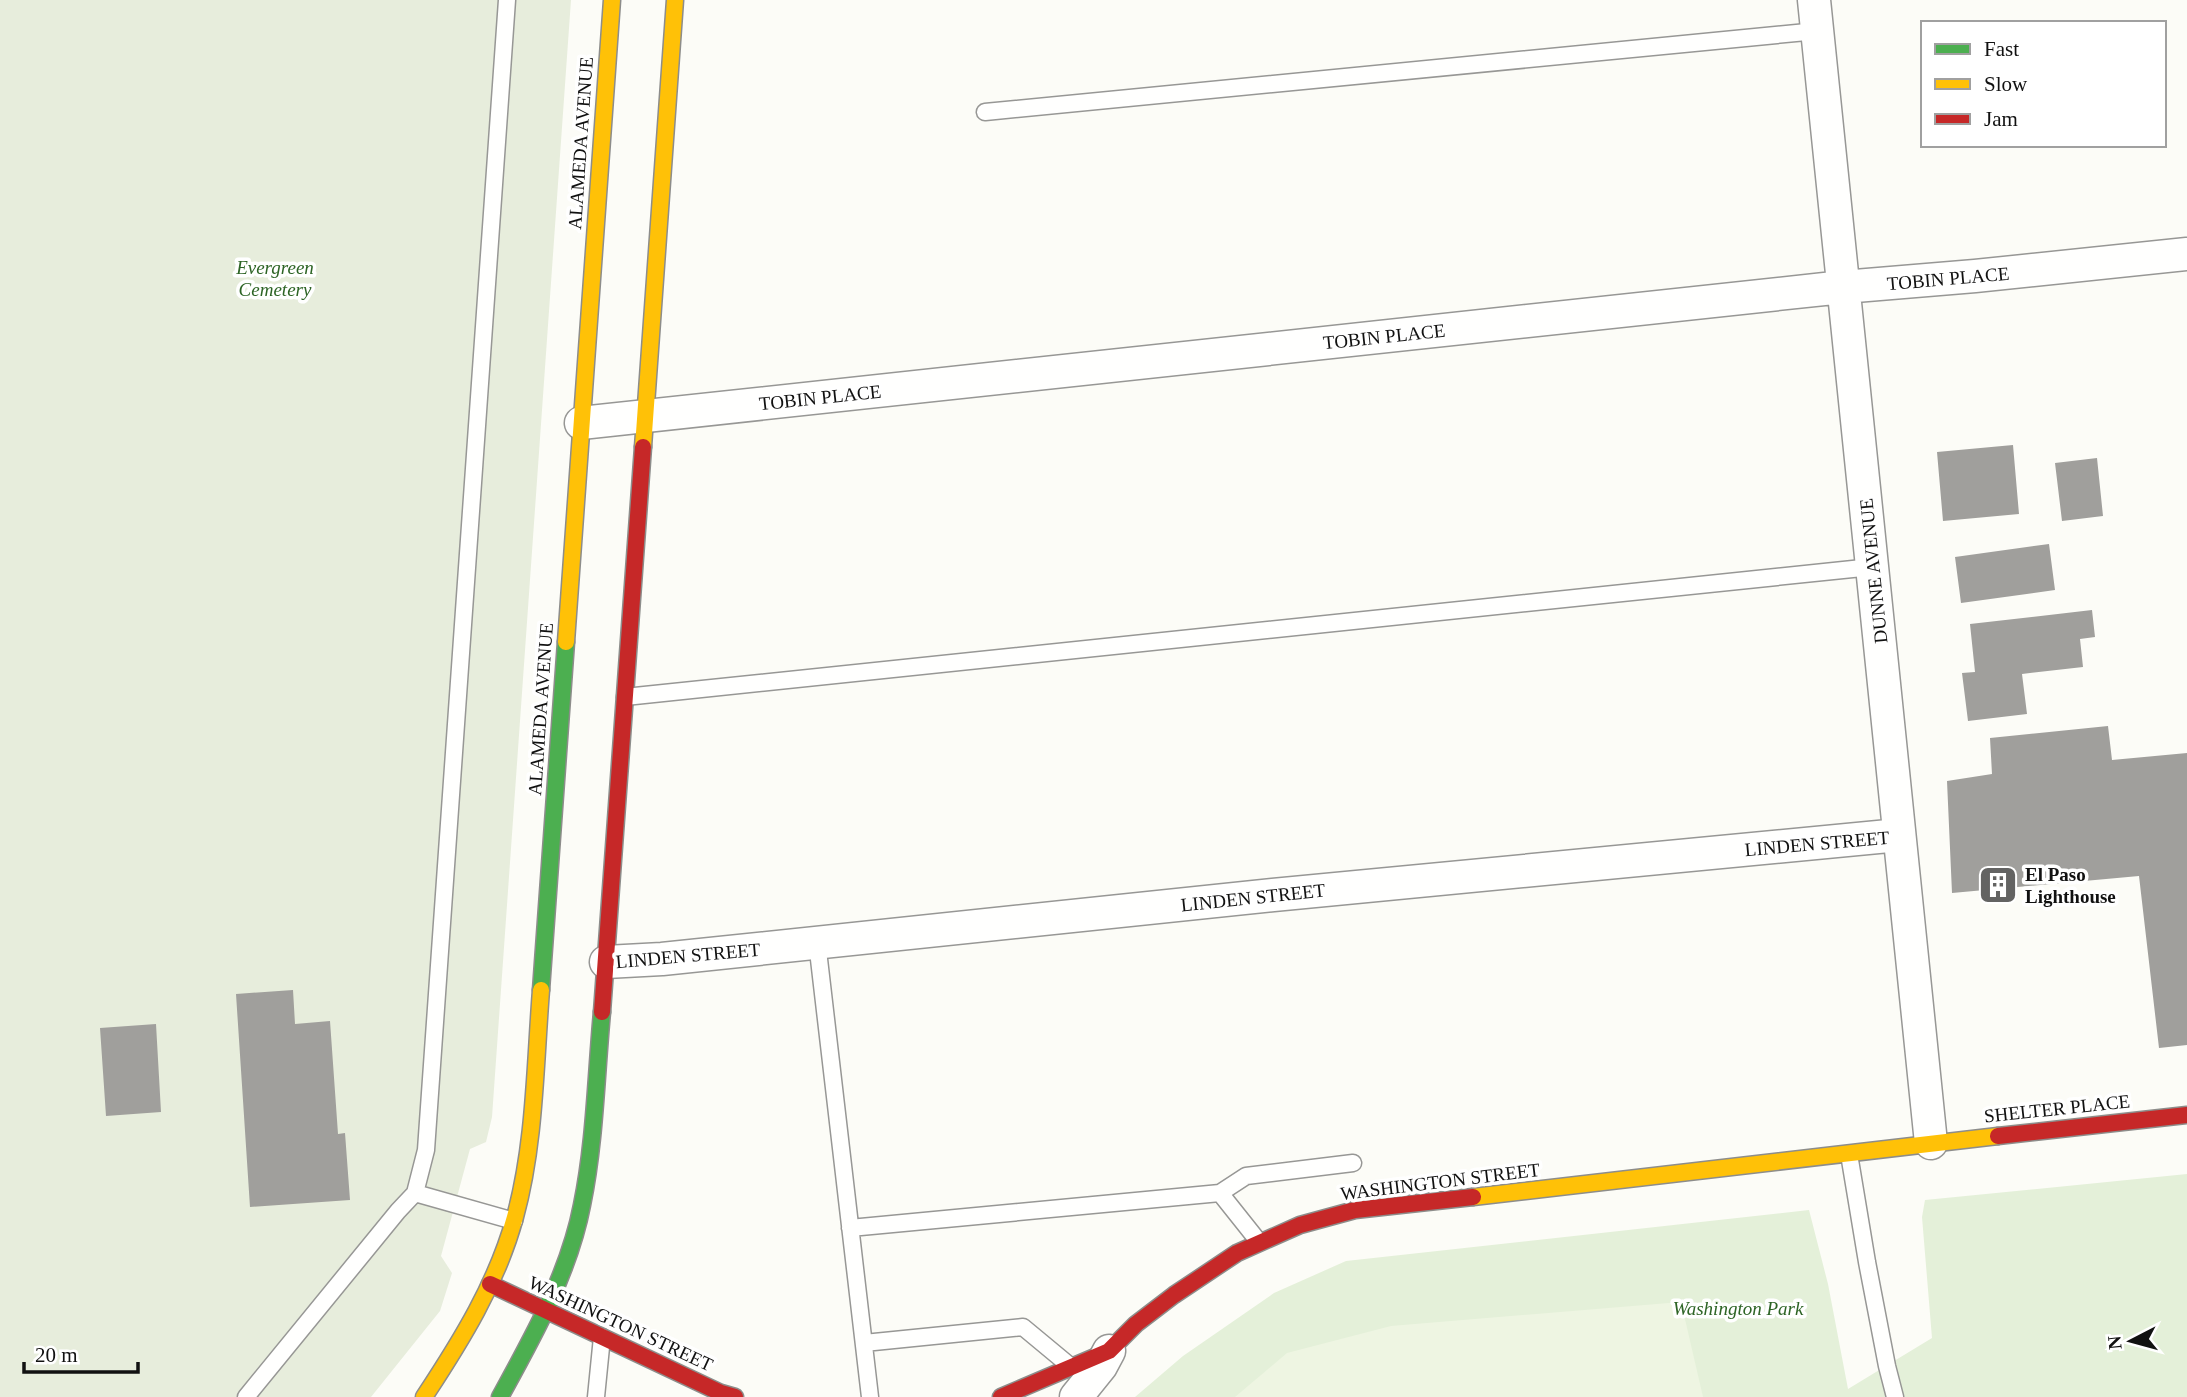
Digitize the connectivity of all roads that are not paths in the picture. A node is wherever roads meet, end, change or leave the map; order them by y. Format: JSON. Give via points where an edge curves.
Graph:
{"nodes":[{"id":1,"x":507,"y":0,"type":"edge"},
{"id":2,"x":612,"y":0,"type":"edge"},
{"id":3,"x":675,"y":0,"type":"edge"},
{"id":4,"x":1816,"y":15,"type":"edge"},
{"id":5,"x":985,"y":112,"type":"dead end"},
{"id":6,"x":2187,"y":254,"type":"edge"},
{"id":7,"x":1843,"y":287,"type":"junction"},
{"id":8,"x":645,"y":416,"type":"junction"},
{"id":9,"x":580,"y":423,"type":"junction"},
{"id":10,"x":1872,"y":567,"type":"junction"},
{"id":11,"x":625,"y":697,"type":"junction"},
{"id":12,"x":1899,"y":835,"type":"junction"},
{"id":13,"x":817,"y":942,"type":"junction"},
{"id":14,"x":606,"y":962,"type":"junction"},
{"id":15,"x":2187,"y":1115,"type":"edge"},
{"id":16,"x":1931,"y":1143,"type":"junction"},
{"id":17,"x":1849,"y":1154,"type":"junction"},
{"id":18,"x":1353,"y":1163,"type":"dead end"},
{"id":19,"x":415,"y":1193,"type":"junction"},
{"id":20,"x":1220,"y":1193,"type":"junction"},
{"id":21,"x":514,"y":1221,"type":"junction"},
{"id":22,"x":850,"y":1228,"type":"junction"},
{"id":23,"x":1259,"y":1243,"type":"junction"},
{"id":24,"x":490,"y":1284,"type":"junction"},
{"id":25,"x":545,"y":1311,"type":"junction"},
{"id":26,"x":602,"y":1337,"type":"junction"},
{"id":27,"x":864,"y":1343,"type":"junction"},
{"id":28,"x":1109,"y":1351,"type":"joint"},
{"id":29,"x":1074,"y":1382,"type":"edge"},
{"id":30,"x":246,"y":1397,"type":"edge"},
{"id":31,"x":424,"y":1397,"type":"edge"},
{"id":32,"x":500,"y":1397,"type":"edge"},
{"id":33,"x":596,"y":1397,"type":"edge"},
{"id":34,"x":735,"y":1397,"type":"edge"},
{"id":35,"x":870,"y":1397,"type":"edge"},
{"id":36,"x":1001,"y":1397,"type":"edge"},
{"id":37,"x":1895,"y":1397,"type":"edge"}],
"edges":[{"from":1,"to":19,"type":"lane","via":[[426,1150]]},
{"from":2,"to":9,"type":"main road","name":"ALAMEDA AVENUE"},
{"from":3,"to":8,"type":"main road"},
{"from":4,"to":5,"type":"lane"},
{"from":4,"to":7,"type":"street","name":"DUNNE AVENUE"},
{"from":6,"to":7,"type":"street","name":"TOBIN PLACE"},
{"from":7,"to":8,"type":"street","name":"TOBIN PLACE"},
{"from":7,"to":10,"type":"street","name":"DUNNE AVENUE"},
{"from":8,"to":9,"type":"street","name":"TOBIN PLACE"},
{"from":8,"to":11,"type":"main road"},
{"from":9,"to":21,"type":"main road","name":"ALAMEDA AVENUE","via":[[531,1126]]},
{"from":10,"to":11,"type":"lane"},
{"from":10,"to":12,"type":"street","name":"DUNNE AVENUE"},
{"from":11,"to":14,"type":"main road"},
{"from":12,"to":13,"type":"street","name":"LINDEN STREET"},
{"from":12,"to":16,"type":"street","name":"DUNNE AVENUE"},
{"from":13,"to":14,"type":"street","name":"LINDEN STREET"},
{"from":13,"to":22,"type":"lane"},
{"from":14,"to":25,"type":"main road","via":[[582,1206]]},
{"from":15,"to":16,"type":"main road","name":"SHELTER PLACE"},
{"from":16,"to":17,"type":"main road","name":"WASHINGTON STREET"},
{"from":17,"to":23,"type":"main road","name":"WASHINGTON STREET","via":[[1355,1210],[1300,1225]]},
{"from":17,"to":37,"type":"lane"},
{"from":18,"to":20,"type":"lane","via":[[1246,1176]]},
{"from":19,"to":21,"type":"lane"},
{"from":19,"to":30,"type":"lane"},
{"from":20,"to":22,"type":"lane"},
{"from":20,"to":23,"type":"lane"},
{"from":21,"to":24,"type":"main road","name":"ALAMEDA AVENUE"},
{"from":22,"to":27,"type":"lane"},
{"from":23,"to":28,"type":"main road","name":"WASHINGTON STREET","via":[[1174,1296]]},
{"from":24,"to":25,"type":"main road","name":"WASHINGTON STREET"},
{"from":24,"to":31,"type":"main road","name":"ALAMEDA AVENUE"},
{"from":25,"to":26,"type":"main road","name":"WASHINGTON STREET"},
{"from":25,"to":32,"type":"main road"},
{"from":26,"to":33,"type":"lane"},
{"from":26,"to":34,"type":"main road","name":"WASHINGTON STREET"},
{"from":27,"to":29,"type":"lane","via":[[1023,1326]]},
{"from":27,"to":35,"type":"lane"},
{"from":28,"to":29,"type":"street","via":[[1101,1366]]},
{"from":29,"to":36,"type":"main road"}]}
